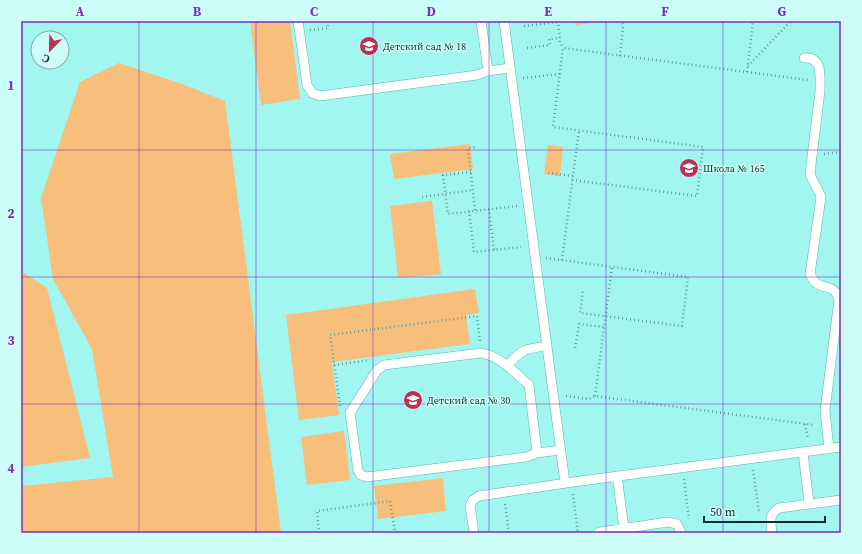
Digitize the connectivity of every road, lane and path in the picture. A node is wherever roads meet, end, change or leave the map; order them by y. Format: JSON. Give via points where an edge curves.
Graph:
{"nodes":[{"id":1,"x":298,"y":21,"type":"edge"},
{"id":2,"x":328,"y":21,"type":"edge"},
{"id":3,"x":481,"y":21,"type":"edge"},
{"id":4,"x":504,"y":21,"type":"edge"},
{"id":5,"x":558,"y":21,"type":"edge"},
{"id":6,"x":622,"y":21,"type":"edge"},
{"id":7,"x":753,"y":21,"type":"edge"},
{"id":8,"x":791,"y":21,"type":"edge"},
{"id":9,"x":524,"y":26,"type":"dead end"},
{"id":10,"x":300,"y":32,"type":"junction"},
{"id":11,"x":560,"y":38,"type":"junction"},
{"id":12,"x":527,"y":48,"type":"dead end"},
{"id":13,"x":563,"y":48,"type":"junction"},
{"id":14,"x":620,"y":56,"type":"junction"},
{"id":15,"x":804,"y":58,"type":"dead end"},
{"id":16,"x":748,"y":66,"type":"junction"},
{"id":17,"x":510,"y":68,"type":"junction"},
{"id":18,"x":488,"y":71,"type":"junction"},
{"id":19,"x":747,"y":72,"type":"junction"},
{"id":20,"x":560,"y":74,"type":"junction"},
{"id":21,"x":512,"y":80,"type":"junction"},
{"id":22,"x":820,"y":82,"type":"junction"},
{"id":23,"x":579,"y":130,"type":"junction"},
{"id":24,"x":477,"y":147,"type":"dead end"},
{"id":25,"x":471,"y":172,"type":"junction"},
{"id":26,"x":548,"y":173,"type":"dead end"},
{"id":27,"x":572,"y":178,"type":"junction"},
{"id":28,"x":473,"y":190,"type":"junction"},
{"id":29,"x":446,"y":194,"type":"junction"},
{"id":30,"x":422,"y":197,"type":"dead end"},
{"id":31,"x":518,"y":206,"type":"dead end"},
{"id":32,"x":489,"y":209,"type":"junction"},
{"id":33,"x":475,"y":210,"type":"junction"},
{"id":34,"x":469,"y":211,"type":"junction"},
{"id":35,"x":523,"y":247,"type":"dead end"},
{"id":36,"x":494,"y":250,"type":"junction"},
{"id":37,"x":535,"y":257,"type":"junction"},
{"id":38,"x":562,"y":260,"type":"junction"},
{"id":39,"x":612,"y":267,"type":"junction"},
{"id":40,"x":583,"y":289,"type":"dead end"},
{"id":41,"x":605,"y":316,"type":"junction"},
{"id":42,"x":604,"y":327,"type":"junction"},
{"id":43,"x":547,"y":346,"type":"junction"},
{"id":44,"x":575,"y":348,"type":"dead end"},
{"id":45,"x":481,"y":352,"type":"junction"},
{"id":46,"x":334,"y":364,"type":"junction"},
{"id":47,"x":507,"y":366,"type":"junction"},
{"id":48,"x":380,"y":367,"type":"junction"},
{"id":49,"x":553,"y":394,"type":"junction"},
{"id":50,"x":595,"y":396,"type":"junction"},
{"id":51,"x":351,"y":410,"type":"junction"},
{"id":52,"x":827,"y":427,"type":"junction"},
{"id":53,"x":841,"y":447,"type":"edge"},
{"id":54,"x":830,"y":449,"type":"junction"},
{"id":55,"x":560,"y":450,"type":"junction"},
{"id":56,"x":803,"y":452,"type":"junction"},
{"id":57,"x":537,"y":453,"type":"junction"},
{"id":58,"x":752,"y":459,"type":"junction"},
{"id":59,"x":682,"y":468,"type":"junction"},
{"id":60,"x":617,"y":476,"type":"junction"},
{"id":61,"x":565,"y":483,"type":"junction"},
{"id":62,"x":573,"y":493,"type":"dead end"},
{"id":63,"x":841,"y":500,"type":"edge"},
{"id":64,"x":504,"y":502,"type":"dead end"},
{"id":65,"x":809,"y":504,"type":"junction"},
{"id":66,"x":760,"y":519,"type":"dead end"},
{"id":67,"x":690,"y":525,"type":"dead end"},
{"id":68,"x":624,"y":528,"type":"junction"},
{"id":69,"x":319,"y":533,"type":"edge"},
{"id":70,"x":395,"y":533,"type":"edge"},
{"id":71,"x":474,"y":533,"type":"edge"},
{"id":72,"x":508,"y":533,"type":"edge"},
{"id":73,"x":578,"y":533,"type":"edge"},
{"id":74,"x":598,"y":533,"type":"edge"},
{"id":75,"x":681,"y":533,"type":"edge"},
{"id":76,"x":772,"y":533,"type":"edge"}],
"edges":[{"from":1,"to":10,"type":"lane"},
{"from":2,"to":10,"type":"path","via":[[328,28]]},
{"from":3,"to":18,"type":"lane"},
{"from":4,"to":17,"type":"lane"},
{"from":5,"to":9,"type":"path"},
{"from":5,"to":11,"type":"path"},
{"from":6,"to":14,"type":"path"},
{"from":7,"to":16,"type":"path"},
{"from":8,"to":16,"type":"path"},
{"from":10,"to":18,"type":"lane","via":[[307,86],[312,93],[320,96],[477,75]]},
{"from":11,"to":12,"type":"path","via":[[549,39],[550,45]]},
{"from":11,"to":13,"type":"path"},
{"from":13,"to":14,"type":"path"},
{"from":13,"to":20,"type":"path"},
{"from":14,"to":19,"type":"path"},
{"from":15,"to":22,"type":"lane","via":[[815,60]]},
{"from":16,"to":19,"type":"path"},
{"from":17,"to":18,"type":"lane"},
{"from":17,"to":21,"type":"lane"},
{"from":19,"to":22,"type":"path"},
{"from":20,"to":21,"type":"path"},
{"from":20,"to":23,"type":"path","via":[[553,127]]},
{"from":21,"to":37,"type":"lane"},
{"from":22,"to":52,"type":"lane","via":[[810,172],[820,197],[810,274],[813,282],[837,292],[839,299],[825,410]]},
{"from":23,"to":27,"type":"path"},
{"from":23,"to":27,"type":"path","via":[[703,147],[697,196]]},
{"from":24,"to":25,"type":"path","via":[[468,148]]},
{"from":25,"to":28,"type":"path"},
{"from":25,"to":29,"type":"path","via":[[443,175]]},
{"from":26,"to":27,"type":"path"},
{"from":27,"to":38,"type":"path"},
{"from":28,"to":29,"type":"path"},
{"from":28,"to":33,"type":"path"},
{"from":29,"to":30,"type":"path"},
{"from":29,"to":34,"type":"path","via":[[448,214]]},
{"from":31,"to":32,"type":"path"},
{"from":32,"to":33,"type":"path"},
{"from":32,"to":36,"type":"path"},
{"from":33,"to":34,"type":"path"},
{"from":34,"to":36,"type":"path","via":[[474,252]]},
{"from":35,"to":36,"type":"path"},
{"from":37,"to":38,"type":"path"},
{"from":37,"to":43,"type":"lane"},
{"from":38,"to":39,"type":"path"},
{"from":39,"to":41,"type":"path"},
{"from":39,"to":41,"type":"path","via":[[688,277],[682,326]]},
{"from":40,"to":41,"type":"path","via":[[580,312]]},
{"from":41,"to":42,"type":"path"},
{"from":42,"to":44,"type":"path","via":[[578,324]]},
{"from":42,"to":50,"type":"path"},
{"from":43,"to":47,"type":"lane","via":[[519,352]]},
{"from":43,"to":49,"type":"lane"},
{"from":45,"to":46,"type":"path","via":[[477,316],[330,335]]},
{"from":45,"to":47,"type":"lane","via":[[489,354]]},
{"from":45,"to":48,"type":"lane"},
{"from":46,"to":48,"type":"path","via":[[375,359]]},
{"from":46,"to":51,"type":"path","via":[[340,406]]},
{"from":47,"to":57,"type":"lane","via":[[529,385]]},
{"from":48,"to":51,"type":"lane"},
{"from":49,"to":50,"type":"path","via":[[589,399]]},
{"from":49,"to":55,"type":"lane"},
{"from":50,"to":52,"type":"path"},
{"from":51,"to":57,"type":"lane","via":[[358,471],[367,477],[526,457]]},
{"from":52,"to":54,"type":"lane"},
{"from":53,"to":54,"type":"lane"},
{"from":54,"to":56,"type":"lane"},
{"from":55,"to":57,"type":"lane"},
{"from":55,"to":61,"type":"lane"},
{"from":56,"to":58,"type":"lane"},
{"from":56,"to":65,"type":"lane"},
{"from":58,"to":59,"type":"lane"},
{"from":58,"to":66,"type":"path"},
{"from":59,"to":60,"type":"lane"},
{"from":59,"to":67,"type":"path"},
{"from":60,"to":61,"type":"lane"},
{"from":60,"to":68,"type":"lane"},
{"from":61,"to":71,"type":"lane","via":[[479,496],[470,506]]},
{"from":62,"to":73,"type":"path"},
{"from":63,"to":65,"type":"lane"},
{"from":64,"to":72,"type":"path"},
{"from":65,"to":76,"type":"lane","via":[[779,508],[773,512],[770,518]]},
{"from":68,"to":74,"type":"lane"},
{"from":68,"to":75,"type":"lane","via":[[668,522],[677,524]]},
{"from":69,"to":70,"type":"path","via":[[317,511],[390,501]]}]}
